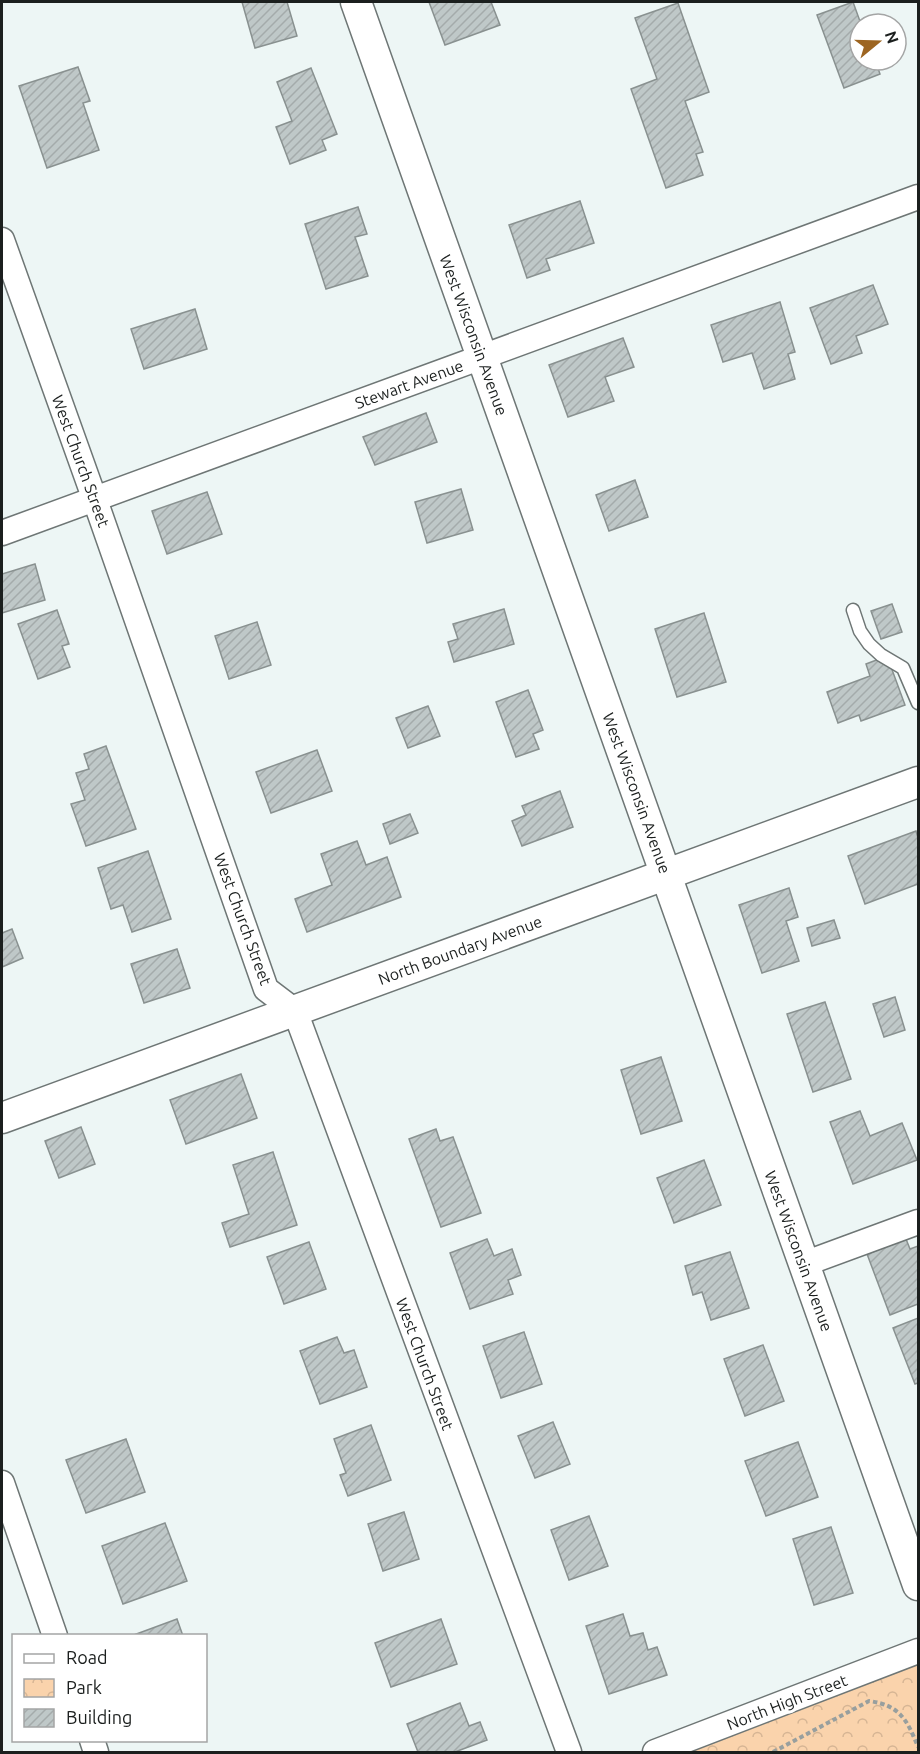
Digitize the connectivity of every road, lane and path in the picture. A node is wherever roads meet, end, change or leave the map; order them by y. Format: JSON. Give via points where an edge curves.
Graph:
{"nodes":[{"id":1,"x":356,"y":2,"type":"edge"},
{"id":2,"x":918,"y":197,"type":"edge"},
{"id":3,"x":2,"y":240,"type":"edge"},
{"id":4,"x":482,"y":357,"type":"junction"},
{"id":5,"x":95,"y":500,"type":"junction"},
{"id":6,"x":2,"y":533,"type":"edge"},
{"id":7,"x":853,"y":610,"type":"dead end"},
{"id":8,"x":918,"y":703,"type":"edge"},
{"id":9,"x":918,"y":782,"type":"edge"},
{"id":10,"x":665,"y":874,"type":"junction"},
{"id":11,"x":295,"y":1011,"type":"junction"},
{"id":12,"x":2,"y":1118,"type":"edge"},
{"id":13,"x":918,"y":1222,"type":"edge"},
{"id":14,"x":804,"y":1264,"type":"junction"},
{"id":15,"x":2,"y":1483,"type":"edge"},
{"id":16,"x":918,"y":1585,"type":"edge"},
{"id":17,"x":55,"y":1634,"type":"edge"},
{"id":18,"x":918,"y":1651,"type":"edge"},
{"id":19,"x":918,"y":1746,"type":"edge"},
{"id":20,"x":569,"y":1752,"type":"edge"},
{"id":21,"x":655,"y":1752,"type":"edge"},
{"id":22,"x":773,"y":1752,"type":"edge"}],
"edges":[{"from":1,"to":4,"type":"street","name":"West Wisconsin Avenue"},
{"from":2,"to":4,"type":"street","name":"Stewart Avenue"},
{"from":3,"to":5,"type":"street","name":"West Church Street"},
{"from":4,"to":5,"type":"street","name":"Stewart Avenue"},
{"from":4,"to":10,"type":"street","name":"West Wisconsin Avenue"},
{"from":5,"to":6,"type":"street","name":"Stewart Avenue"},
{"from":5,"to":11,"type":"street","name":"West Church Street","via":[[266,989]]},
{"from":7,"to":8,"type":"lane","via":[[869,644],[903,668]]},
{"from":9,"to":10,"type":"street","name":"North Boundary Avenue"},
{"from":10,"to":11,"type":"street","name":"North Boundary Avenue"},
{"from":10,"to":14,"type":"street","name":"West Wisconsin Avenue"},
{"from":11,"to":12,"type":"street","name":"North Boundary Avenue"},
{"from":11,"to":20,"type":"street","name":"West Church Street"},
{"from":13,"to":14,"type":"street"},
{"from":14,"to":16,"type":"street","name":"West Wisconsin Avenue"},
{"from":15,"to":17,"type":"street"},
{"from":18,"to":21,"type":"street","name":"North High Street"},
{"from":19,"to":22,"type":"path","via":[[898,1711],[886,1703],[869,1701]]}]}
